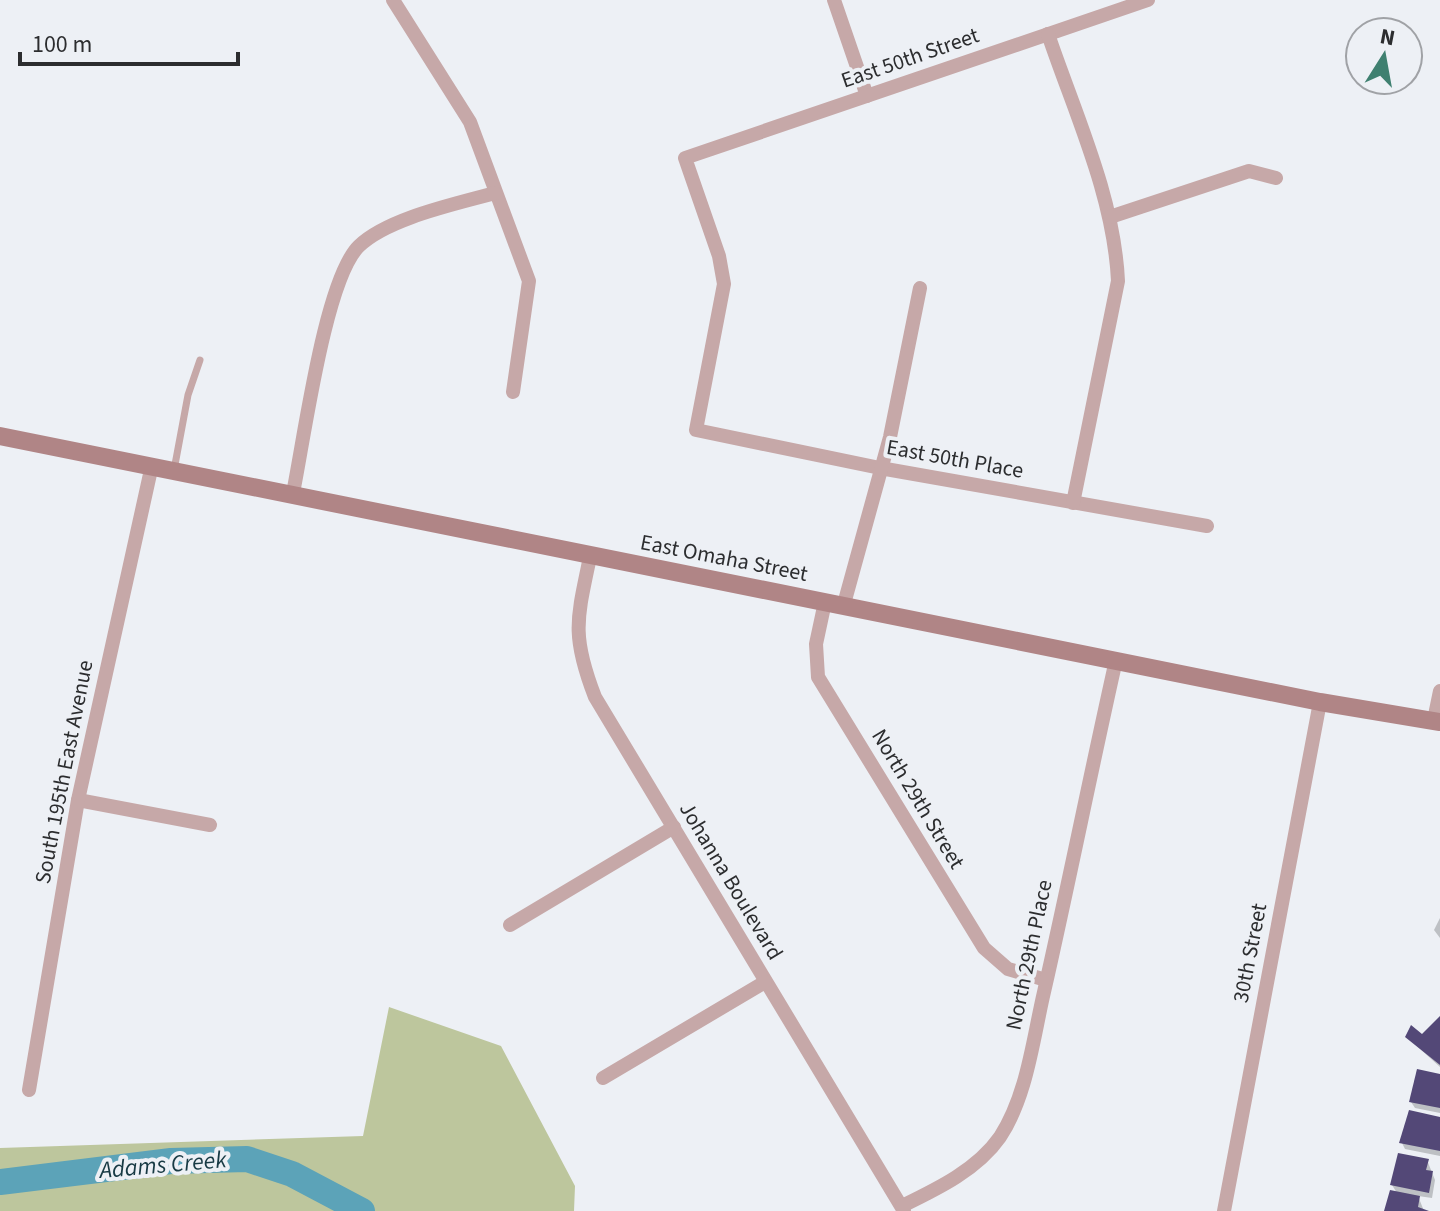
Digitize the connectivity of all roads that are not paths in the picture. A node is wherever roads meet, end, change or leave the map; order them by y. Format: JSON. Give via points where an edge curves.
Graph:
{"nodes":[{"id":1,"x":393,"y":0,"type":"edge"},
{"id":2,"x":834,"y":0,"type":"edge"},
{"id":3,"x":1148,"y":0,"type":"edge"},
{"id":4,"x":1048,"y":34,"type":"junction"},
{"id":5,"x":867,"y":96,"type":"junction"},
{"id":6,"x":1276,"y":178,"type":"dead end"},
{"id":7,"x":495,"y":193,"type":"junction"},
{"id":8,"x":1110,"y":217,"type":"junction"},
{"id":9,"x":920,"y":288,"type":"dead end"},
{"id":10,"x":200,"y":360,"type":"dead end"},
{"id":11,"x":513,"y":392,"type":"dead end"},
{"id":12,"x":696,"y":430,"type":"joint"},
{"id":13,"x":0,"y":436,"type":"edge"},
{"id":14,"x":152,"y":465,"type":"junction"},
{"id":15,"x":880,"y":468,"type":"junction"},
{"id":16,"x":174,"y":470,"type":"junction"},
{"id":17,"x":293,"y":493,"type":"junction"},
{"id":18,"x":1073,"y":503,"type":"junction"},
{"id":19,"x":1207,"y":526,"type":"dead end"},
{"id":20,"x":590,"y":557,"type":"junction"},
{"id":21,"x":825,"y":602,"type":"junction"},
{"id":22,"x":844,"y":604,"type":"junction"},
{"id":23,"x":1116,"y":660,"type":"junction"},
{"id":24,"x":1440,"y":691,"type":"edge"},
{"id":25,"x":1320,"y":702,"type":"junction"},
{"id":26,"x":1437,"y":721,"type":"edge"},
{"id":27,"x":78,"y":800,"type":"junction"},
{"id":28,"x":210,"y":825,"type":"dead end"},
{"id":29,"x":674,"y":827,"type":"junction"},
{"id":30,"x":510,"y":925,"type":"dead end"},
{"id":31,"x":1046,"y":980,"type":"junction"},
{"id":32,"x":765,"y":982,"type":"junction"},
{"id":33,"x":603,"y":1078,"type":"dead end"},
{"id":34,"x":29,"y":1090,"type":"dead end"},
{"id":35,"x":903,"y":1209,"type":"edge"},
{"id":36,"x":1224,"y":1211,"type":"edge"}],
"edges":[{"from":1,"to":7,"type":"street","via":[[470,122]]},
{"from":2,"to":5,"type":"street"},
{"from":3,"to":4,"type":"street","name":"East 50th Street"},
{"from":4,"to":5,"type":"street","name":"East 50th Street"},
{"from":4,"to":8,"type":"street"},
{"from":5,"to":12,"type":"street","name":"East 50th Street","via":[[685,158],[724,284]]},
{"from":6,"to":8,"type":"street","via":[[1249,171]]},
{"from":7,"to":11,"type":"street","via":[[529,281]]},
{"from":7,"to":17,"type":"street","via":[[426,213],[357,248],[334,287]]},
{"from":8,"to":18,"type":"street","via":[[1118,281]]},
{"from":9,"to":15,"type":"street"},
{"from":10,"to":16,"type":"lane"},
{"from":12,"to":15,"type":"street","name":"East 50th Place"},
{"from":13,"to":14,"type":"street","name":"East Omaha Street"},
{"from":14,"to":16,"type":"street","name":"East Omaha Street"},
{"from":14,"to":27,"type":"street","name":"South 195th East Avenue"},
{"from":15,"to":18,"type":"street","name":"East 50th Place"},
{"from":15,"to":22,"type":"street"},
{"from":16,"to":17,"type":"street","name":"East Omaha Street"},
{"from":17,"to":20,"type":"street","name":"East Omaha Street"},
{"from":18,"to":19,"type":"street","name":"East 50th Place"},
{"from":20,"to":21,"type":"street","name":"East Omaha Street"},
{"from":20,"to":29,"type":"street","name":"Johanna Boulevard","via":[[576,625],[581,660],[595,697]]},
{"from":21,"to":22,"type":"street","name":"East Omaha Street"},
{"from":21,"to":31,"type":"street","name":"North 29th Street","via":[[816,644],[818,677],[984,948],[1008,969]]},
{"from":22,"to":23,"type":"street","name":"East Omaha Street"},
{"from":23,"to":25,"type":"street","name":"East Omaha Street"},
{"from":23,"to":31,"type":"street","name":"North 29th Place"},
{"from":24,"to":26,"type":"street"},
{"from":25,"to":26,"type":"street","name":"East Omaha Street"},
{"from":25,"to":36,"type":"street","name":"30th Street"},
{"from":27,"to":28,"type":"street"},
{"from":27,"to":34,"type":"street","name":"South 195th East Avenue"},
{"from":29,"to":30,"type":"street"},
{"from":29,"to":32,"type":"street","name":"Johanna Boulevard"},
{"from":31,"to":35,"type":"street","name":"North 29th Place","via":[[1020,1091],[999,1137],[965,1171]]},
{"from":32,"to":33,"type":"street"},
{"from":32,"to":35,"type":"street","name":"Johanna Boulevard"}]}
